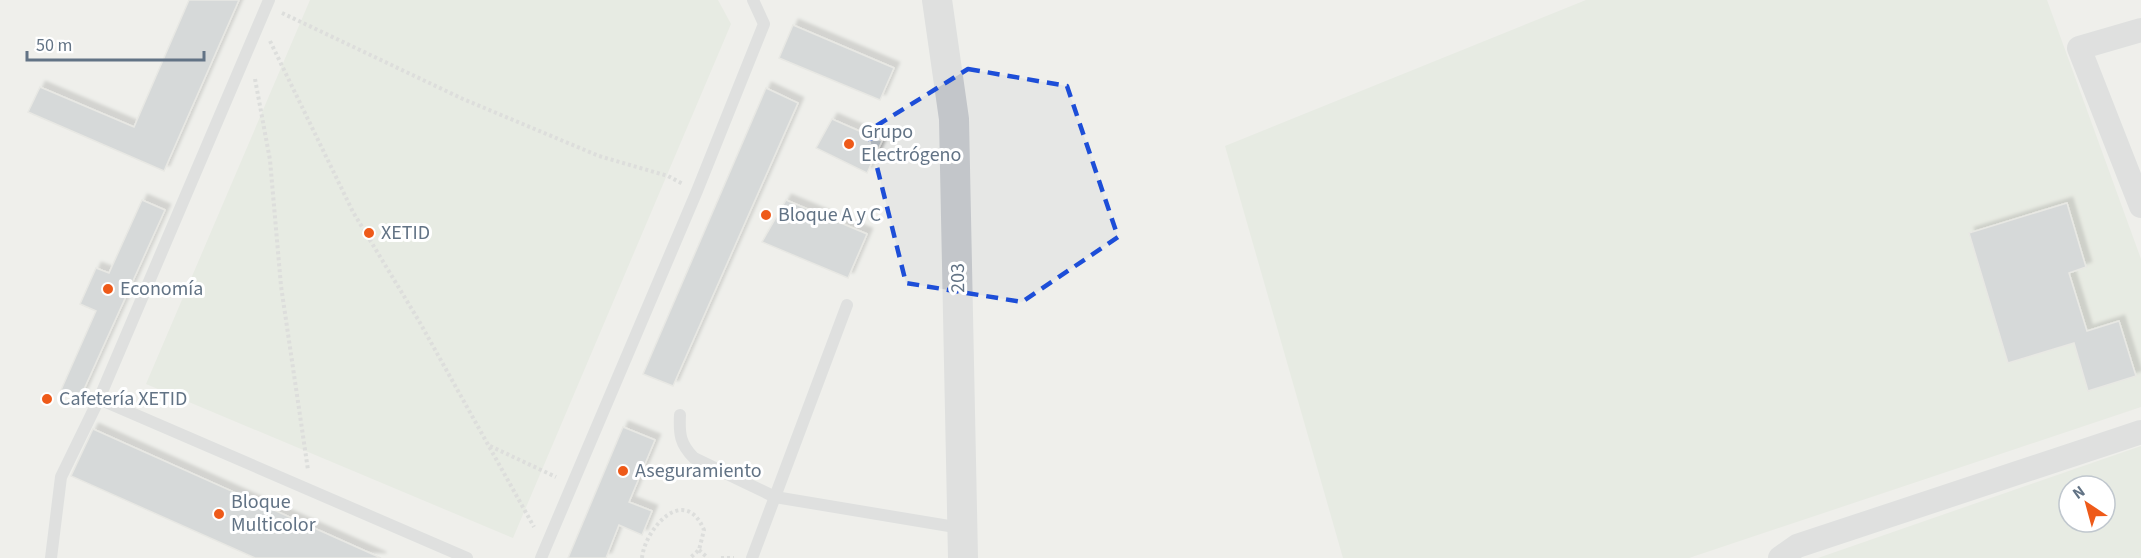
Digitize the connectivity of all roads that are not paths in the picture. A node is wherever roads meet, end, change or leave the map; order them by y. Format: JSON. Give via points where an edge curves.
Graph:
{"nodes":[{"id":1,"x":753,"y":0,"type":"edge"},
{"id":2,"x":937,"y":0,"type":"edge"},
{"id":3,"x":268,"y":3,"type":"edge"},
{"id":4,"x":2141,"y":30,"type":"edge"},
{"id":5,"x":2141,"y":206,"type":"edge"},
{"id":6,"x":847,"y":305,"type":"dead end"},
{"id":7,"x":99,"y":399,"type":"junction"},
{"id":8,"x":680,"y":415,"type":"dead end"},
{"id":9,"x":2141,"y":432,"type":"edge"},
{"id":10,"x":775,"y":497,"type":"junction"},
{"id":11,"x":963,"y":528,"type":"junction"},
{"id":12,"x":543,"y":552,"type":"edge"},
{"id":13,"x":51,"y":558,"type":"edge"},
{"id":14,"x":467,"y":558,"type":"edge"},
{"id":15,"x":752,"y":558,"type":"edge"},
{"id":16,"x":963,"y":558,"type":"edge"},
{"id":17,"x":1780,"y":558,"type":"edge"}],
"edges":[{"from":1,"to":12,"type":"lane","via":[[764,24]]},
{"from":2,"to":11,"type":"street","name":"203","via":[[954,119]]},
{"from":3,"to":7,"type":"lane"},
{"from":4,"to":5,"type":"street","via":[[2079,48]]},
{"from":6,"to":10,"type":"lane"},
{"from":7,"to":13,"type":"lane","via":[[61,477]]},
{"from":7,"to":14,"type":"lane"},
{"from":8,"to":10,"type":"lane","via":[[679,435],[694,458]]},
{"from":9,"to":17,"type":"street","via":[[1797,546]]},
{"from":10,"to":11,"type":"lane"},
{"from":10,"to":15,"type":"lane"},
{"from":11,"to":16,"type":"street","name":"203"}]}
